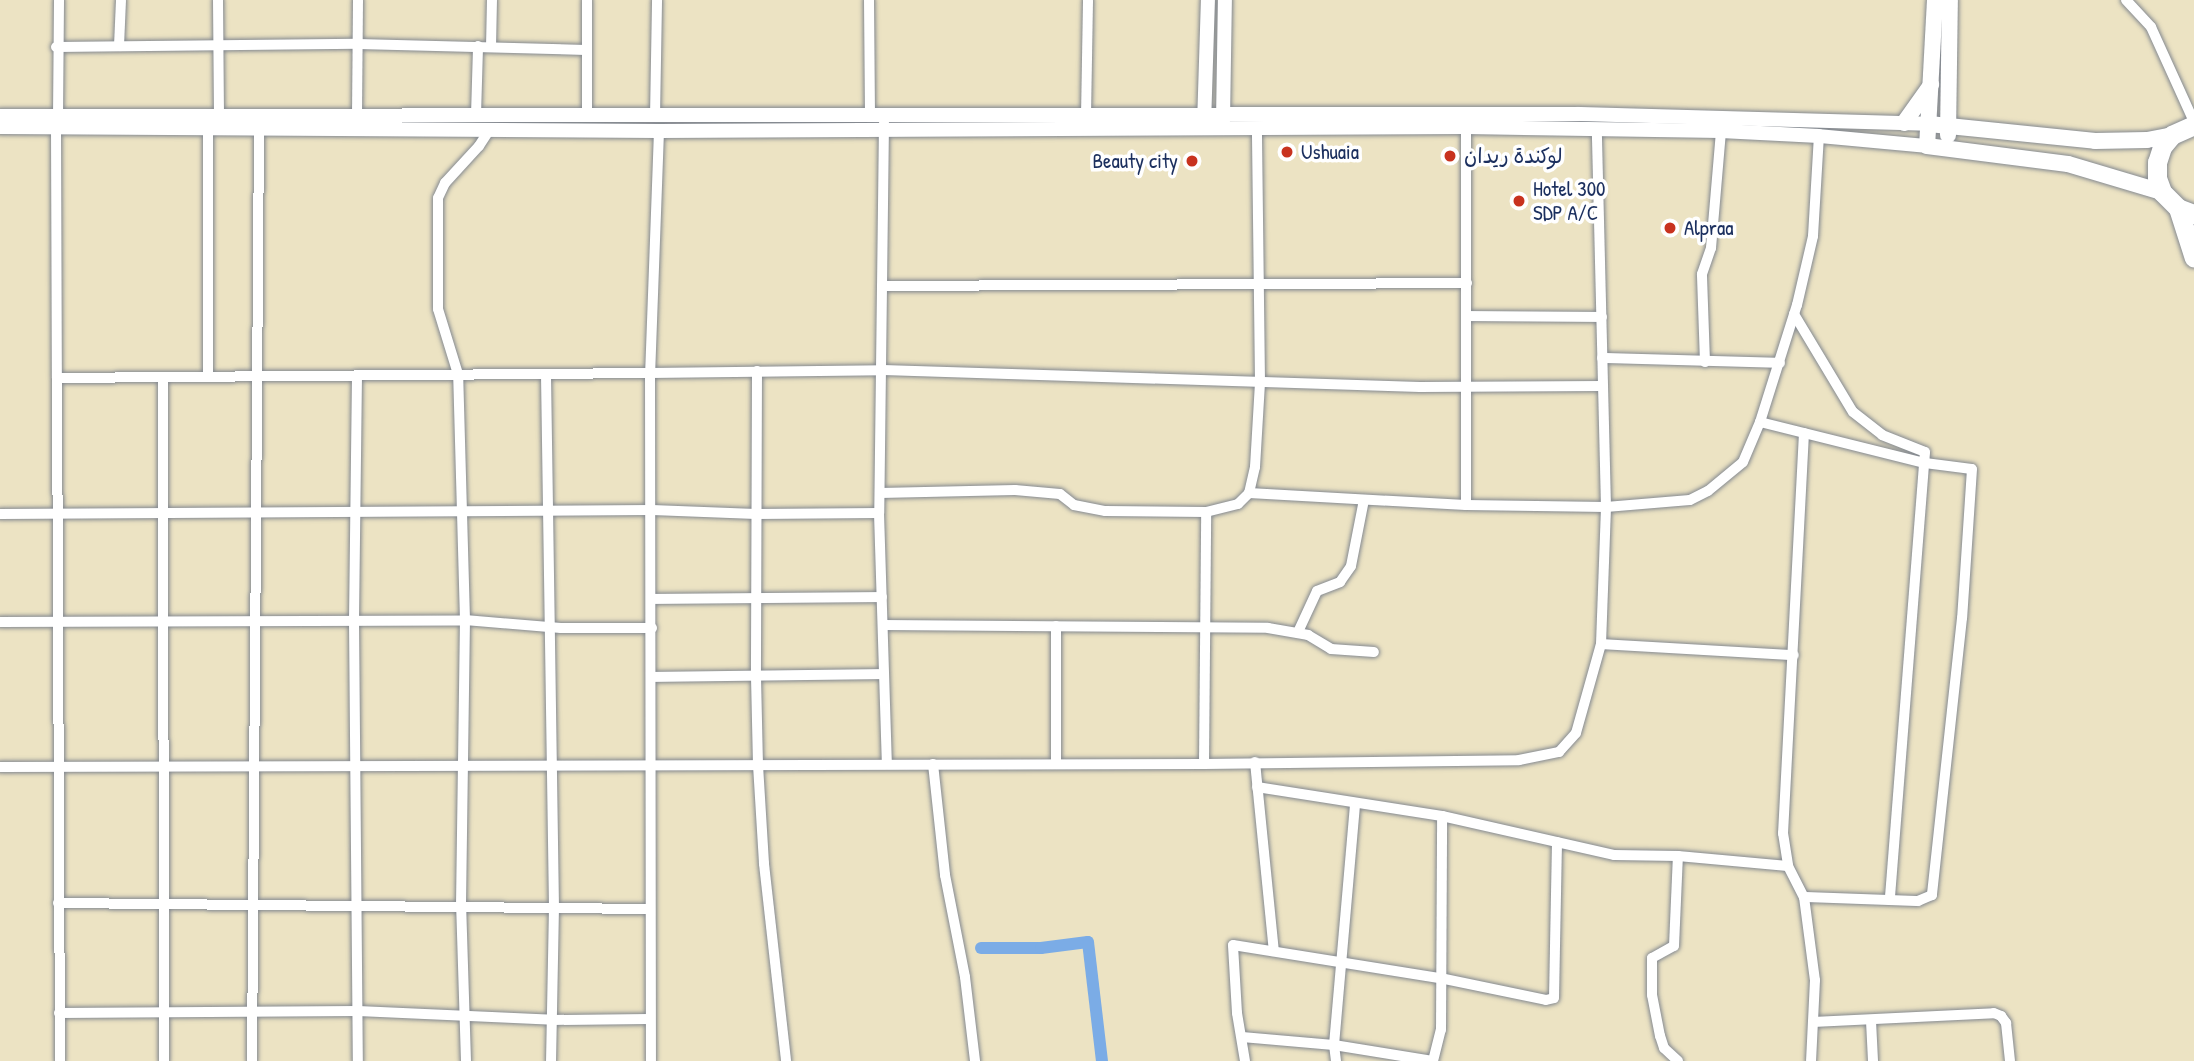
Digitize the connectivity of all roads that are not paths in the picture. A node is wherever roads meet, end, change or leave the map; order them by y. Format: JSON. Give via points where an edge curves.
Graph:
{"nodes":[{"id":1,"x":59,"y":0,"type":"edge"},
{"id":2,"x":121,"y":0,"type":"edge"},
{"id":3,"x":218,"y":0,"type":"edge"},
{"id":4,"x":358,"y":0,"type":"edge"},
{"id":5,"x":492,"y":0,"type":"edge"},
{"id":6,"x":587,"y":0,"type":"edge"},
{"id":7,"x":657,"y":0,"type":"edge"},
{"id":8,"x":870,"y":0,"type":"edge"},
{"id":9,"x":1088,"y":0,"type":"edge"},
{"id":10,"x":1208,"y":0,"type":"edge"},
{"id":11,"x":1225,"y":0,"type":"edge"},
{"id":12,"x":1936,"y":0,"type":"edge"},
{"id":13,"x":1950,"y":0,"type":"edge"},
{"id":14,"x":2126,"y":0,"type":"edge"},
{"id":15,"x":218,"y":44,"type":"junction"},
{"id":16,"x":358,"y":44,"type":"junction"},
{"id":17,"x":119,"y":46,"type":"junction"},
{"id":18,"x":478,"y":46,"type":"junction"},
{"id":19,"x":57,"y":47,"type":"junction"},
{"id":20,"x":491,"y":47,"type":"junction"},
{"id":21,"x":586,"y":50,"type":"junction"},
{"id":22,"x":1939,"y":81,"type":"junction"},
{"id":23,"x":219,"y":114,"type":"junction"},
{"id":24,"x":357,"y":115,"type":"junction"},
{"id":25,"x":476,"y":115,"type":"junction"},
{"id":26,"x":0,"y":116,"type":"edge"},
{"id":27,"x":1086,"y":116,"type":"junction"},
{"id":28,"x":587,"y":117,"type":"junction"},
{"id":29,"x":879,"y":121,"type":"junction"},
{"id":30,"x":1204,"y":121,"type":"junction"},
{"id":31,"x":1224,"y":121,"type":"junction"},
{"id":32,"x":57,"y":122,"type":"junction"},
{"id":33,"x":1904,"y":123,"type":"junction"},
{"id":34,"x":2194,"y":123,"type":"edge"},
{"id":35,"x":657,"y":124,"type":"junction"},
{"id":36,"x":1929,"y":124,"type":"junction"},
{"id":37,"x":1948,"y":125,"type":"junction"},
{"id":38,"x":0,"y":127,"type":"edge"},
{"id":39,"x":208,"y":127,"type":"junction"},
{"id":40,"x":259,"y":127,"type":"junction"},
{"id":41,"x":1257,"y":127,"type":"junction"},
{"id":42,"x":1466,"y":127,"type":"junction"},
{"id":43,"x":1969,"y":127,"type":"junction"},
{"id":44,"x":491,"y":129,"type":"junction"},
{"id":45,"x":1597,"y":129,"type":"junction"},
{"id":46,"x":1721,"y":131,"type":"junction"},
{"id":47,"x":2172,"y":135,"type":"junction"},
{"id":48,"x":1819,"y":136,"type":"junction"},
{"id":49,"x":1927,"y":146,"type":"junction"},
{"id":50,"x":1948,"y":148,"type":"junction"},
{"id":51,"x":2162,"y":192,"type":"junction"},
{"id":52,"x":2186,"y":211,"type":"edge"},
{"id":53,"x":2194,"y":258,"type":"edge"},
{"id":54,"x":1259,"y":283,"type":"junction"},
{"id":55,"x":1467,"y":283,"type":"junction"},
{"id":56,"x":882,"y":286,"type":"junction"},
{"id":57,"x":1794,"y":314,"type":"junction"},
{"id":58,"x":1467,"y":316,"type":"junction"},
{"id":59,"x":1602,"y":317,"type":"junction"},
{"id":60,"x":1602,"y":358,"type":"junction"},
{"id":61,"x":1705,"y":362,"type":"junction"},
{"id":62,"x":1780,"y":363,"type":"junction"},
{"id":63,"x":883,"y":370,"type":"junction"},
{"id":64,"x":758,"y":371,"type":"junction"},
{"id":65,"x":650,"y":373,"type":"junction"},
{"id":66,"x":458,"y":374,"type":"junction"},
{"id":67,"x":357,"y":375,"type":"junction"},
{"id":68,"x":546,"y":375,"type":"junction"},
{"id":69,"x":208,"y":376,"type":"junction"},
{"id":70,"x":163,"y":377,"type":"junction"},
{"id":71,"x":256,"y":377,"type":"junction"},
{"id":72,"x":57,"y":378,"type":"junction"},
{"id":73,"x":1260,"y":382,"type":"junction"},
{"id":74,"x":1603,"y":386,"type":"junction"},
{"id":75,"x":1467,"y":388,"type":"junction"},
{"id":76,"x":1760,"y":422,"type":"junction"},
{"id":77,"x":1804,"y":433,"type":"junction"},
{"id":78,"x":1925,"y":463,"type":"junction"},
{"id":79,"x":1249,"y":492,"type":"junction"},
{"id":80,"x":880,"y":493,"type":"junction"},
{"id":81,"x":1364,"y":500,"type":"junction"},
{"id":82,"x":1466,"y":505,"type":"junction"},
{"id":83,"x":1606,"y":507,"type":"junction"},
{"id":84,"x":459,"y":510,"type":"junction"},
{"id":85,"x":652,"y":510,"type":"junction"},
{"id":86,"x":356,"y":511,"type":"junction"},
{"id":87,"x":55,"y":512,"type":"junction"},
{"id":88,"x":163,"y":512,"type":"junction"},
{"id":89,"x":256,"y":512,"type":"junction"},
{"id":90,"x":550,"y":512,"type":"junction"},
{"id":91,"x":1206,"y":512,"type":"junction"},
{"id":92,"x":879,"y":513,"type":"junction"},
{"id":93,"x":0,"y":514,"type":"edge"},
{"id":94,"x":757,"y":514,"type":"junction"},
{"id":95,"x":882,"y":597,"type":"junction"},
{"id":96,"x":651,"y":598,"type":"junction"},
{"id":97,"x":756,"y":599,"type":"junction"},
{"id":98,"x":465,"y":620,"type":"junction"},
{"id":99,"x":57,"y":621,"type":"junction"},
{"id":100,"x":257,"y":621,"type":"junction"},
{"id":101,"x":354,"y":621,"type":"junction"},
{"id":102,"x":0,"y":622,"type":"edge"},
{"id":103,"x":163,"y":622,"type":"junction"},
{"id":104,"x":549,"y":625,"type":"junction"},
{"id":105,"x":883,"y":625,"type":"junction"},
{"id":106,"x":1056,"y":626,"type":"junction"},
{"id":107,"x":1205,"y":626,"type":"junction"},
{"id":108,"x":652,"y":628,"type":"junction"},
{"id":109,"x":1298,"y":632,"type":"junction"},
{"id":110,"x":1601,"y":643,"type":"junction"},
{"id":111,"x":1374,"y":652,"type":"dead end"},
{"id":112,"x":1794,"y":655,"type":"junction"},
{"id":113,"x":883,"y":674,"type":"junction"},
{"id":114,"x":652,"y":677,"type":"junction"},
{"id":115,"x":756,"y":677,"type":"junction"},
{"id":116,"x":1255,"y":762,"type":"junction"},
{"id":117,"x":552,"y":764,"type":"junction"},
{"id":118,"x":887,"y":764,"type":"junction"},
{"id":119,"x":933,"y":764,"type":"junction"},
{"id":120,"x":1056,"y":764,"type":"junction"},
{"id":121,"x":1203,"y":764,"type":"junction"},
{"id":122,"x":653,"y":765,"type":"junction"},
{"id":123,"x":758,"y":765,"type":"junction"},
{"id":124,"x":256,"y":766,"type":"junction"},
{"id":125,"x":354,"y":766,"type":"junction"},
{"id":126,"x":463,"y":766,"type":"junction"},
{"id":127,"x":0,"y":767,"type":"edge"},
{"id":128,"x":59,"y":767,"type":"junction"},
{"id":129,"x":165,"y":767,"type":"junction"},
{"id":130,"x":1257,"y":788,"type":"junction"},
{"id":131,"x":1355,"y":803,"type":"junction"},
{"id":132,"x":1442,"y":816,"type":"junction"},
{"id":133,"x":1557,"y":842,"type":"junction"},
{"id":134,"x":1678,"y":856,"type":"junction"},
{"id":135,"x":1788,"y":866,"type":"junction"},
{"id":136,"x":1804,"y":897,"type":"junction"},
{"id":137,"x":1890,"y":900,"type":"junction"},
{"id":138,"x":58,"y":903,"type":"junction"},
{"id":139,"x":255,"y":903,"type":"junction"},
{"id":140,"x":162,"y":904,"type":"junction"},
{"id":141,"x":356,"y":905,"type":"junction"},
{"id":142,"x":461,"y":905,"type":"junction"},
{"id":143,"x":554,"y":907,"type":"junction"},
{"id":144,"x":649,"y":909,"type":"junction"},
{"id":145,"x":1274,"y":951,"type":"junction"},
{"id":146,"x":1341,"y":961,"type":"junction"},
{"id":147,"x":1440,"y":978,"type":"junction"},
{"id":148,"x":358,"y":1011,"type":"junction"},
{"id":149,"x":163,"y":1012,"type":"junction"},
{"id":150,"x":59,"y":1013,"type":"junction"},
{"id":151,"x":252,"y":1013,"type":"junction"},
{"id":152,"x":466,"y":1016,"type":"junction"},
{"id":153,"x":649,"y":1019,"type":"junction"},
{"id":154,"x":553,"y":1020,"type":"junction"},
{"id":155,"x":1871,"y":1021,"type":"junction"},
{"id":156,"x":1813,"y":1022,"type":"junction"},
{"id":157,"x":1242,"y":1037,"type":"junction"},
{"id":158,"x":1334,"y":1045,"type":"junction"},
{"id":159,"x":60,"y":1061,"type":"edge"},
{"id":160,"x":164,"y":1061,"type":"edge"},
{"id":161,"x":253,"y":1061,"type":"edge"},
{"id":162,"x":358,"y":1061,"type":"edge"},
{"id":163,"x":467,"y":1061,"type":"edge"},
{"id":164,"x":551,"y":1061,"type":"edge"},
{"id":165,"x":651,"y":1061,"type":"edge"},
{"id":166,"x":786,"y":1061,"type":"edge"},
{"id":167,"x":975,"y":1061,"type":"edge"},
{"id":168,"x":1245,"y":1061,"type":"edge"},
{"id":169,"x":1336,"y":1061,"type":"edge"},
{"id":170,"x":1433,"y":1061,"type":"edge"},
{"id":171,"x":1678,"y":1061,"type":"edge"},
{"id":172,"x":1811,"y":1061,"type":"edge"},
{"id":173,"x":1873,"y":1061,"type":"edge"},
{"id":174,"x":2010,"y":1061,"type":"edge"}],
"edges":[{"from":1,"to":19,"type":"street"},
{"from":2,"to":17,"type":"street"},
{"from":3,"to":15,"type":"street"},
{"from":4,"to":16,"type":"street"},
{"from":5,"to":20,"type":"street"},
{"from":6,"to":21,"type":"street"},
{"from":7,"to":35,"type":"street"},
{"from":8,"to":29,"type":"street"},
{"from":9,"to":27,"type":"street"},
{"from":10,"to":30,"type":"main road"},
{"from":11,"to":31,"type":"main road"},
{"from":12,"to":22,"type":"main road"},
{"from":13,"to":22,"type":"main road"},
{"from":14,"to":34,"type":"street","via":[[2151,27]]},
{"from":15,"to":16,"type":"street"},
{"from":15,"to":17,"type":"street"},
{"from":15,"to":23,"type":"street"},
{"from":16,"to":18,"type":"street"},
{"from":16,"to":24,"type":"street"},
{"from":17,"to":19,"type":"street"},
{"from":18,"to":20,"type":"street"},
{"from":18,"to":25,"type":"street"},
{"from":19,"to":32,"type":"street"},
{"from":20,"to":21,"type":"street"},
{"from":21,"to":28,"type":"street"},
{"from":22,"to":33,"type":"main road"},
{"from":22,"to":36,"type":"main road"},
{"from":22,"to":37,"type":"main road"},
{"from":22,"to":43,"type":"main road"},
{"from":23,"to":24,"type":"main road"},
{"from":23,"to":32,"type":"main road"},
{"from":24,"to":25,"type":"main road"},
{"from":25,"to":28,"type":"main road"},
{"from":26,"to":32,"type":"main road"},
{"from":27,"to":29,"type":"main road"},
{"from":27,"to":30,"type":"main road"},
{"from":28,"to":35,"type":"main road"},
{"from":29,"to":30,"type":"main road"},
{"from":29,"to":35,"type":"main road"},
{"from":29,"to":56,"type":"street"},
{"from":30,"to":31,"type":"main road"},
{"from":31,"to":33,"type":"main road","via":[[1579,114]]},
{"from":31,"to":41,"type":"main road"},
{"from":32,"to":38,"type":"main road"},
{"from":32,"to":39,"type":"main road"},
{"from":32,"to":72,"type":"street"},
{"from":33,"to":36,"type":"main road"},
{"from":34,"to":47,"type":"highway"},
{"from":35,"to":44,"type":"main road"},
{"from":35,"to":65,"type":"street"},
{"from":36,"to":37,"type":"main road"},
{"from":36,"to":49,"type":"main road"},
{"from":37,"to":43,"type":"main road"},
{"from":37,"to":50,"type":"main road"},
{"from":39,"to":40,"type":"main road"},
{"from":39,"to":69,"type":"street"},
{"from":40,"to":44,"type":"main road"},
{"from":40,"to":71,"type":"street"},
{"from":41,"to":42,"type":"main road"},
{"from":41,"to":54,"type":"street"},
{"from":42,"to":45,"type":"main road"},
{"from":42,"to":55,"type":"street"},
{"from":43,"to":47,"type":"main road","via":[[2095,141]]},
{"from":44,"to":66,"type":"street","via":[[445,183],[438,198],[438,309]]},
{"from":45,"to":46,"type":"main road"},
{"from":45,"to":59,"type":"street"},
{"from":46,"to":48,"type":"main road"},
{"from":46,"to":61,"type":"street","via":[[1711,248],[1702,274]]},
{"from":47,"to":51,"type":"highway","via":[[2157,162]]},
{"from":48,"to":49,"type":"main road"},
{"from":48,"to":57,"type":"street","via":[[1813,236]]},
{"from":49,"to":50,"type":"main road"},
{"from":50,"to":51,"type":"main road","via":[[2068,164]]},
{"from":51,"to":52,"type":"highway"},
{"from":52,"to":53,"type":"highway"},
{"from":54,"to":55,"type":"street"},
{"from":54,"to":56,"type":"street"},
{"from":54,"to":73,"type":"street"},
{"from":55,"to":58,"type":"street"},
{"from":56,"to":63,"type":"street"},
{"from":57,"to":62,"type":"street"},
{"from":57,"to":78,"type":"street","via":[[1853,412],[1882,435],[1925,452]]},
{"from":58,"to":59,"type":"street"},
{"from":58,"to":75,"type":"street"},
{"from":59,"to":60,"type":"street"},
{"from":60,"to":61,"type":"street"},
{"from":60,"to":74,"type":"street"},
{"from":61,"to":62,"type":"street"},
{"from":62,"to":76,"type":"street"},
{"from":63,"to":64,"type":"street"},
{"from":63,"to":73,"type":"street"},
{"from":63,"to":80,"type":"street"},
{"from":64,"to":65,"type":"street"},
{"from":64,"to":94,"type":"street"},
{"from":65,"to":68,"type":"street"},
{"from":65,"to":85,"type":"street"},
{"from":66,"to":67,"type":"street"},
{"from":66,"to":68,"type":"street"},
{"from":66,"to":84,"type":"street"},
{"from":67,"to":71,"type":"street"},
{"from":67,"to":86,"type":"street"},
{"from":68,"to":90,"type":"street"},
{"from":69,"to":70,"type":"street"},
{"from":69,"to":71,"type":"street"},
{"from":70,"to":72,"type":"street"},
{"from":70,"to":88,"type":"street"},
{"from":71,"to":89,"type":"street"},
{"from":72,"to":87,"type":"street"},
{"from":73,"to":75,"type":"street"},
{"from":73,"to":79,"type":"street"},
{"from":74,"to":75,"type":"street"},
{"from":74,"to":83,"type":"street"},
{"from":75,"to":82,"type":"street"},
{"from":76,"to":77,"type":"street"},
{"from":76,"to":83,"type":"street","via":[[1743,462],[1708,491],[1690,500]]},
{"from":77,"to":78,"type":"street"},
{"from":77,"to":112,"type":"street"},
{"from":78,"to":137,"type":"street"},
{"from":78,"to":137,"type":"street","via":[[1972,469],[1962,618],[1934,888],[1925,900]]},
{"from":79,"to":81,"type":"street"},
{"from":79,"to":91,"type":"street","via":[[1234,507]]},
{"from":80,"to":91,"type":"street","via":[[1015,490],[1060,494],[1074,505],[1096,511]]},
{"from":80,"to":92,"type":"street"},
{"from":81,"to":82,"type":"street"},
{"from":81,"to":109,"type":"street","via":[[1354,559],[1345,577],[1317,592]]},
{"from":82,"to":83,"type":"street"},
{"from":83,"to":110,"type":"street"},
{"from":84,"to":86,"type":"street"},
{"from":84,"to":90,"type":"street"},
{"from":84,"to":98,"type":"street"},
{"from":85,"to":90,"type":"street"},
{"from":85,"to":94,"type":"street"},
{"from":85,"to":96,"type":"street"},
{"from":86,"to":89,"type":"street"},
{"from":86,"to":101,"type":"street"},
{"from":87,"to":88,"type":"street"},
{"from":87,"to":93,"type":"street"},
{"from":87,"to":99,"type":"street"},
{"from":88,"to":89,"type":"street"},
{"from":88,"to":103,"type":"street"},
{"from":89,"to":100,"type":"street"},
{"from":90,"to":104,"type":"street"},
{"from":91,"to":107,"type":"street"},
{"from":92,"to":94,"type":"street"},
{"from":92,"to":95,"type":"street"},
{"from":94,"to":97,"type":"street"},
{"from":95,"to":97,"type":"street"},
{"from":95,"to":105,"type":"street"},
{"from":96,"to":97,"type":"street"},
{"from":96,"to":108,"type":"street"},
{"from":97,"to":115,"type":"street"},
{"from":98,"to":101,"type":"street"},
{"from":98,"to":104,"type":"street"},
{"from":98,"to":126,"type":"street"},
{"from":99,"to":102,"type":"street"},
{"from":99,"to":103,"type":"street"},
{"from":99,"to":128,"type":"street"},
{"from":100,"to":101,"type":"street"},
{"from":100,"to":103,"type":"street"},
{"from":100,"to":124,"type":"street"},
{"from":101,"to":125,"type":"street"},
{"from":103,"to":129,"type":"street"},
{"from":104,"to":108,"type":"street"},
{"from":104,"to":117,"type":"street"},
{"from":105,"to":106,"type":"street"},
{"from":105,"to":113,"type":"street"},
{"from":106,"to":107,"type":"street"},
{"from":106,"to":120,"type":"street"},
{"from":107,"to":109,"type":"street"},
{"from":107,"to":121,"type":"street"},
{"from":108,"to":114,"type":"street"},
{"from":109,"to":111,"type":"street","via":[[1331,649]]},
{"from":110,"to":112,"type":"street"},
{"from":110,"to":116,"type":"street","via":[[1576,733],[1559,752],[1520,760]]},
{"from":112,"to":135,"type":"street","via":[[1783,833]]},
{"from":113,"to":115,"type":"street"},
{"from":113,"to":118,"type":"street"},
{"from":114,"to":115,"type":"street"},
{"from":114,"to":122,"type":"street"},
{"from":115,"to":123,"type":"street"},
{"from":116,"to":121,"type":"street"},
{"from":116,"to":130,"type":"street"},
{"from":117,"to":122,"type":"street"},
{"from":117,"to":126,"type":"street"},
{"from":117,"to":143,"type":"street"},
{"from":118,"to":119,"type":"street"},
{"from":118,"to":123,"type":"street"},
{"from":119,"to":120,"type":"street"},
{"from":119,"to":167,"type":"street","via":[[945,876],[965,977]]},
{"from":120,"to":121,"type":"street"},
{"from":122,"to":123,"type":"street"},
{"from":122,"to":144,"type":"street"},
{"from":123,"to":166,"type":"street"},
{"from":124,"to":125,"type":"street"},
{"from":124,"to":129,"type":"street"},
{"from":124,"to":139,"type":"street"},
{"from":125,"to":126,"type":"street"},
{"from":125,"to":141,"type":"street"},
{"from":126,"to":142,"type":"street"},
{"from":127,"to":128,"type":"street"},
{"from":128,"to":129,"type":"street"},
{"from":128,"to":138,"type":"street"},
{"from":129,"to":140,"type":"street"},
{"from":130,"to":131,"type":"street"},
{"from":130,"to":145,"type":"street"},
{"from":131,"to":132,"type":"street"},
{"from":131,"to":146,"type":"street"},
{"from":132,"to":133,"type":"street"},
{"from":132,"to":147,"type":"street"},
{"from":133,"to":134,"type":"street","via":[[1614,855]]},
{"from":133,"to":147,"type":"street","via":[[1554,998]]},
{"from":134,"to":135,"type":"street"},
{"from":134,"to":171,"type":"street","via":[[1674,946],[1653,958],[1652,995],[1664,1048]]},
{"from":135,"to":136,"type":"street"},
{"from":136,"to":137,"type":"street"},
{"from":136,"to":156,"type":"street","via":[[1815,980]]},
{"from":138,"to":140,"type":"street"},
{"from":138,"to":150,"type":"street"},
{"from":139,"to":140,"type":"street"},
{"from":139,"to":141,"type":"street"},
{"from":139,"to":151,"type":"street"},
{"from":140,"to":149,"type":"street"},
{"from":141,"to":142,"type":"street"},
{"from":141,"to":148,"type":"street"},
{"from":142,"to":143,"type":"street"},
{"from":142,"to":152,"type":"street"},
{"from":143,"to":144,"type":"street"},
{"from":143,"to":154,"type":"street"},
{"from":144,"to":153,"type":"street"},
{"from":145,"to":146,"type":"street"},
{"from":145,"to":157,"type":"street","via":[[1242,944],[1231,947]]},
{"from":146,"to":147,"type":"street"},
{"from":146,"to":158,"type":"street"},
{"from":147,"to":170,"type":"street","via":[[1441,1030]]},
{"from":148,"to":151,"type":"street"},
{"from":148,"to":152,"type":"street"},
{"from":148,"to":162,"type":"street"},
{"from":149,"to":150,"type":"street"},
{"from":149,"to":151,"type":"street"},
{"from":149,"to":160,"type":"street"},
{"from":150,"to":159,"type":"street"},
{"from":151,"to":161,"type":"street"},
{"from":152,"to":154,"type":"street"},
{"from":152,"to":163,"type":"street"},
{"from":153,"to":154,"type":"street"},
{"from":153,"to":165,"type":"street"},
{"from":154,"to":164,"type":"street"},
{"from":155,"to":156,"type":"street"},
{"from":155,"to":173,"type":"street"},
{"from":155,"to":174,"type":"street","via":[[1994,1013],[2006,1023]]},
{"from":156,"to":172,"type":"street"},
{"from":157,"to":158,"type":"street"},
{"from":157,"to":168,"type":"street"},
{"from":158,"to":169,"type":"street"},
{"from":158,"to":170,"type":"street"}]}
